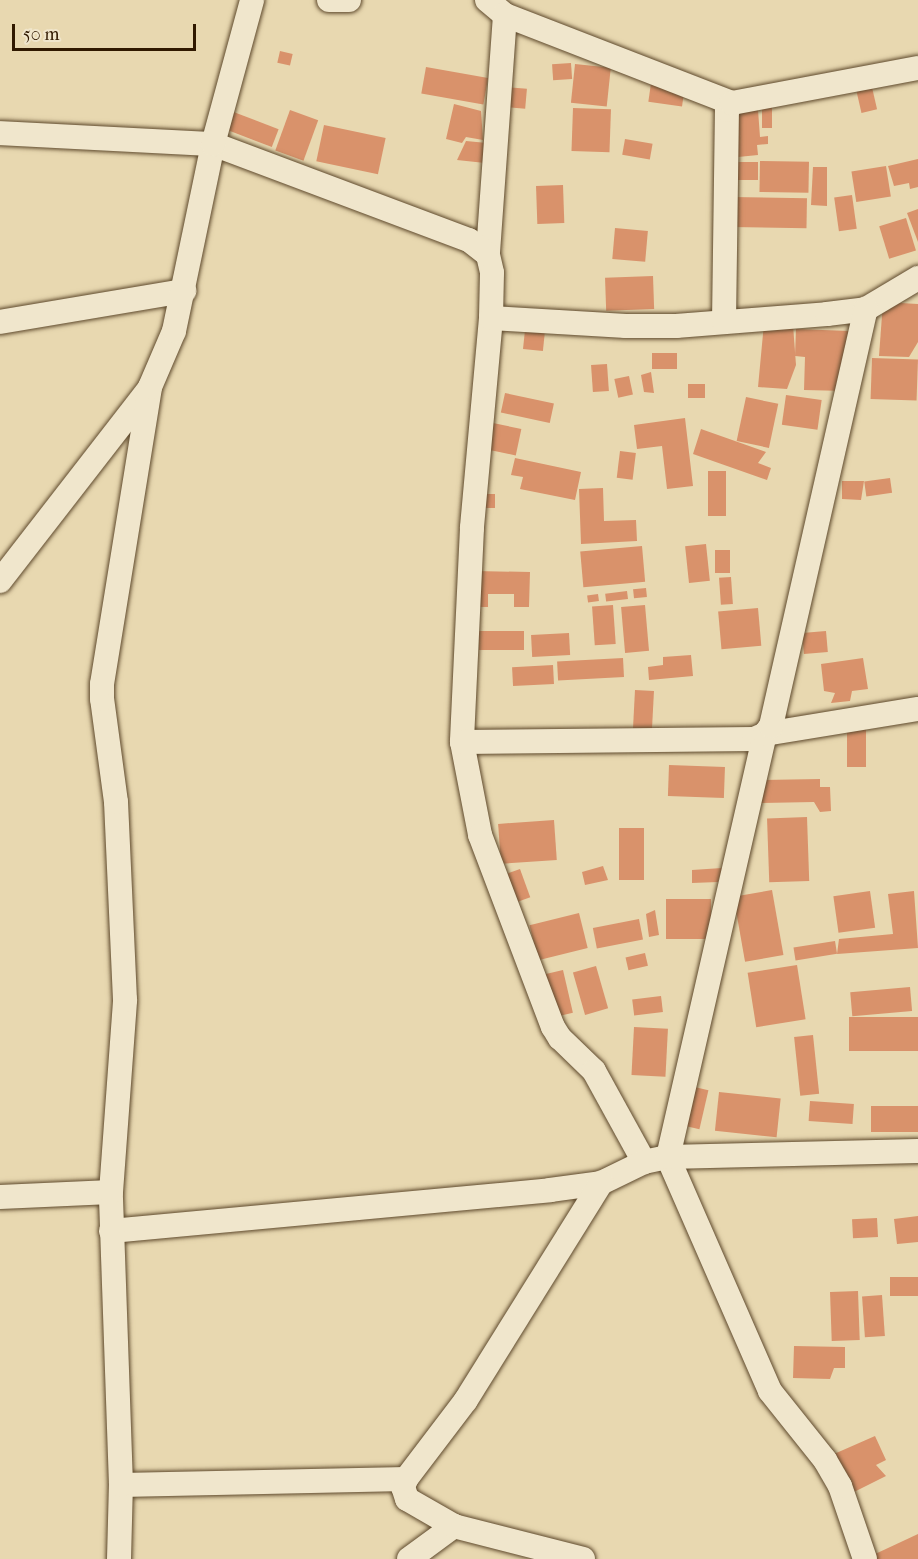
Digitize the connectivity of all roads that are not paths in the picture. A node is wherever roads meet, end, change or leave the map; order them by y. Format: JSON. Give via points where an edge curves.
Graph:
{"nodes":[{"id":1,"x":252,"y":0,"type":"edge"},
{"id":2,"x":329,"y":0,"type":"edge"},
{"id":3,"x":349,"y":0,"type":"edge"},
{"id":4,"x":496,"y":8,"type":"edge"},
{"id":5,"x":918,"y":68,"type":"edge"},
{"id":6,"x":732,"y":103,"type":"junction"},
{"id":7,"x":0,"y":133,"type":"edge"},
{"id":8,"x":213,"y":144,"type":"junction"},
{"id":9,"x":488,"y":255,"type":"junction"},
{"id":10,"x":918,"y":278,"type":"edge"},
{"id":11,"x":184,"y":291,"type":"junction"},
{"id":12,"x":866,"y":309,"type":"junction"},
{"id":13,"x":491,"y":318,"type":"junction"},
{"id":14,"x":0,"y":322,"type":"edge"},
{"id":15,"x":724,"y":322,"type":"junction"},
{"id":16,"x":150,"y":387,"type":"junction"},
{"id":17,"x":0,"y":581,"type":"edge"},
{"id":18,"x":918,"y":709,"type":"edge"},
{"id":19,"x":765,"y":734,"type":"junction"},
{"id":20,"x":462,"y":742,"type":"junction"},
{"id":21,"x":918,"y":1151,"type":"edge"},
{"id":22,"x":668,"y":1157,"type":"junction"},
{"id":23,"x":644,"y":1162,"type":"junction"},
{"id":24,"x":601,"y":1183,"type":"junction"},
{"id":25,"x":111,"y":1192,"type":"junction"},
{"id":26,"x":0,"y":1197,"type":"edge"},
{"id":27,"x":111,"y":1231,"type":"junction"},
{"id":28,"x":405,"y":1479,"type":"junction"},
{"id":29,"x":121,"y":1485,"type":"junction"},
{"id":30,"x":454,"y":1526,"type":"junction"},
{"id":31,"x":118,"y":1559,"type":"edge"},
{"id":32,"x":409,"y":1559,"type":"edge"},
{"id":33,"x":582,"y":1559,"type":"edge"},
{"id":34,"x":865,"y":1559,"type":"edge"}],
"edges":[{"from":1,"to":8,"type":"street"},
{"from":2,"to":3,"type":"street"},
{"from":4,"to":6,"type":"street"},
{"from":4,"to":9,"type":"street"},
{"from":5,"to":6,"type":"street"},
{"from":6,"to":15,"type":"street","via":[[727,110]]},
{"from":7,"to":8,"type":"street"},
{"from":8,"to":9,"type":"street","via":[[469,240]]},
{"from":8,"to":11,"type":"street"},
{"from":9,"to":13,"type":"street","via":[[492,273]]},
{"from":10,"to":12,"type":"street"},
{"from":11,"to":14,"type":"street"},
{"from":11,"to":16,"type":"street","via":[[174,331]]},
{"from":12,"to":15,"type":"street"},
{"from":12,"to":19,"type":"street","via":[[771,726]]},
{"from":13,"to":15,"type":"street","via":[[626,326]]},
{"from":13,"to":20,"type":"street","via":[[472,528]]},
{"from":16,"to":17,"type":"street"},
{"from":16,"to":25,"type":"street","via":[[102,699],[116,802],[125,999]]},
{"from":18,"to":19,"type":"street"},
{"from":19,"to":20,"type":"street","via":[[754,739]]},
{"from":19,"to":22,"type":"street"},
{"from":20,"to":23,"type":"street","via":[[480,835],[553,1027],[594,1071]]},
{"from":21,"to":22,"type":"street"},
{"from":22,"to":23,"type":"street"},
{"from":22,"to":34,"type":"street","via":[[770,1391],[825,1460],[840,1486]]},
{"from":23,"to":24,"type":"street"},
{"from":24,"to":27,"type":"street"},
{"from":24,"to":28,"type":"street","via":[[466,1400]]},
{"from":25,"to":26,"type":"street"},
{"from":25,"to":27,"type":"street"},
{"from":27,"to":29,"type":"street"},
{"from":28,"to":29,"type":"street"},
{"from":28,"to":30,"type":"street","via":[[407,1499]]},
{"from":29,"to":31,"type":"street"},
{"from":30,"to":32,"type":"street"},
{"from":30,"to":33,"type":"street"}]}
